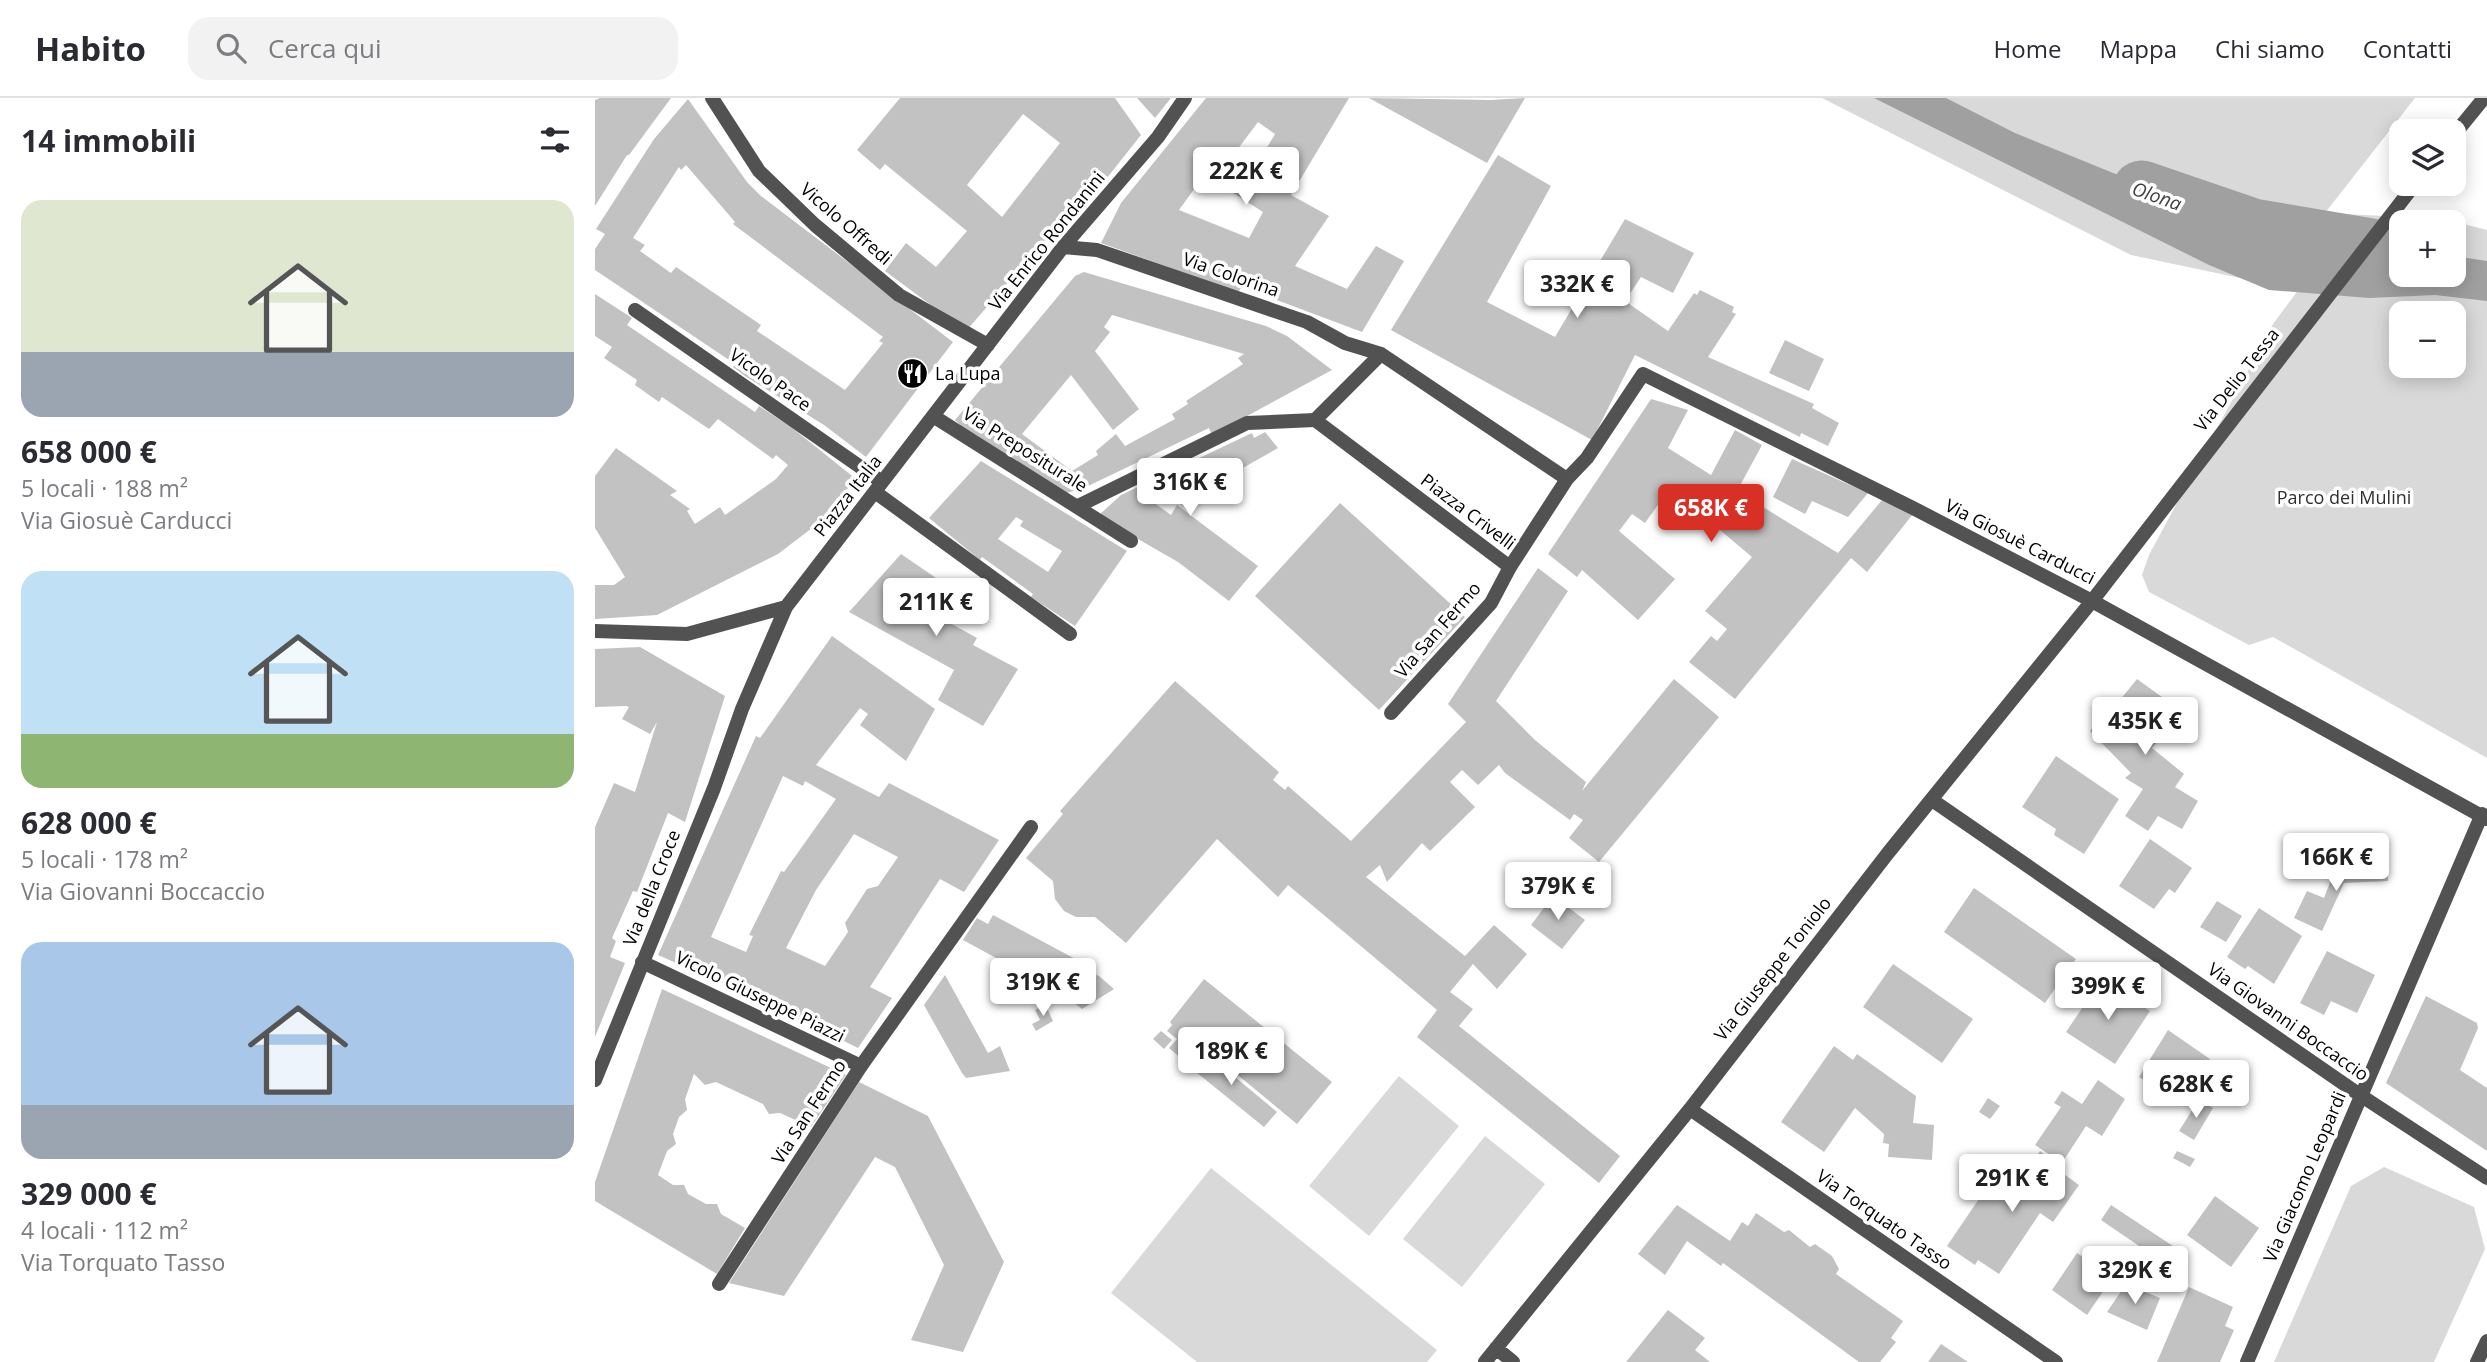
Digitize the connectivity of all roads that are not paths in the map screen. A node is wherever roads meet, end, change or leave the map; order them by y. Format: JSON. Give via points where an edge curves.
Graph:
{"nodes":[{"id":1,"x":712,"y":98,"type":"edge"},
{"id":2,"x":1185,"y":98,"type":"edge"},
{"id":3,"x":2484,"y":98,"type":"edge"},
{"id":4,"x":2466,"y":120,"type":"edge"},
{"id":5,"x":2405,"y":196,"type":"edge"},
{"id":6,"x":1063,"y":247,"type":"junction"},
{"id":7,"x":635,"y":310,"type":"dead end"},
{"id":8,"x":988,"y":345,"type":"junction"},
{"id":9,"x":1381,"y":354,"type":"junction"},
{"id":10,"x":936,"y":412,"type":"junction"},
{"id":11,"x":1315,"y":420,"type":"junction"},
{"id":12,"x":1567,"y":479,"type":"junction"},
{"id":13,"x":878,"y":487,"type":"junction"},
{"id":14,"x":1079,"y":506,"type":"junction"},
{"id":15,"x":1131,"y":541,"type":"dead end"},
{"id":16,"x":1510,"y":568,"type":"junction"},
{"id":17,"x":2092,"y":601,"type":"junction"},
{"id":18,"x":786,"y":607,"type":"junction"},
{"id":19,"x":595,"y":631,"type":"edge"},
{"id":20,"x":1070,"y":634,"type":"dead end"},
{"id":21,"x":742,"y":709,"type":"joint"},
{"id":22,"x":1391,"y":713,"type":"dead end"},
{"id":23,"x":1932,"y":800,"type":"junction"},
{"id":24,"x":2484,"y":816,"type":"edge"},
{"id":25,"x":1031,"y":827,"type":"dead end"},
{"id":26,"x":642,"y":962,"type":"junction"},
{"id":27,"x":861,"y":1066,"type":"junction"},
{"id":28,"x":595,"y":1080,"type":"edge"},
{"id":29,"x":2360,"y":1095,"type":"junction"},
{"id":30,"x":1690,"y":1109,"type":"junction"},
{"id":31,"x":2487,"y":1178,"type":"edge"},
{"id":32,"x":719,"y":1284,"type":"dead end"},
{"id":33,"x":2487,"y":1341,"type":"edge"},
{"id":34,"x":1496,"y":1349,"type":"junction"},
{"id":35,"x":1485,"y":1362,"type":"edge"},
{"id":36,"x":1513,"y":1362,"type":"edge"},
{"id":37,"x":2056,"y":1362,"type":"edge"},
{"id":38,"x":2247,"y":1362,"type":"edge"},
{"id":39,"x":2477,"y":1362,"type":"edge"}],
"edges":[{"from":1,"to":8,"type":"street","name":"Vicolo Offredi","via":[[759,171],[815,225],[899,295]]},
{"from":2,"to":6,"type":"street","name":"Via Enrico Rondanini"},
{"from":3,"to":4,"type":"street"},
{"from":5,"to":17,"type":"street","name":"Via Delio Tessa"},
{"from":6,"to":8,"type":"street","name":"Via Enrico Rondanini"},
{"from":6,"to":9,"type":"street","name":"Via Colorina","via":[[1110,254],[1307,322],[1345,344]]},
{"from":7,"to":13,"type":"street","name":"Vicolo Pace"},
{"from":8,"to":10,"type":"street","name":"Via Enrico Rondanini"},
{"from":9,"to":11,"type":"street"},
{"from":9,"to":12,"type":"street"},
{"from":10,"to":13,"type":"street","name":"Piazza Italia"},
{"from":10,"to":14,"type":"street","name":"Via Prepositurale"},
{"from":11,"to":14,"type":"street","via":[[1247,423]]},
{"from":11,"to":16,"type":"street","name":"Piazza Crivelli"},
{"from":12,"to":16,"type":"street","name":"Piazza Crivelli"},
{"from":12,"to":17,"type":"street","name":"Via Giosuè Carducci","via":[[1587,458],[1643,374]]},
{"from":13,"to":18,"type":"street","name":"Piazza Italia"},
{"from":13,"to":20,"type":"street","name":"Vicolo Pace"},
{"from":14,"to":15,"type":"street","name":"Via Prepositurale"},
{"from":16,"to":22,"type":"street","name":"Via San Fermo","via":[[1491,603]]},
{"from":17,"to":23,"type":"street","name":"Via Giuseppe Toniolo"},
{"from":17,"to":24,"type":"street","name":"Via Giosuè Carducci"},
{"from":18,"to":19,"type":"street","via":[[687,634]]},
{"from":18,"to":21,"type":"street","name":"Piazza Italia"},
{"from":21,"to":26,"type":"street","name":"Via della Croce"},
{"from":23,"to":29,"type":"street","name":"Via Giovanni Boccaccio"},
{"from":23,"to":30,"type":"street","name":"Via Giuseppe Toniolo"},
{"from":24,"to":29,"type":"street","name":"Via Giacomo Leopardi"},
{"from":25,"to":27,"type":"street","name":"Via San Fermo"},
{"from":26,"to":27,"type":"street","name":"Vicolo Giuseppe Piazzi"},
{"from":26,"to":28,"type":"street","name":"Via della Croce"},
{"from":27,"to":32,"type":"street","name":"Via San Fermo"},
{"from":29,"to":31,"type":"street","name":"Via Giovanni Boccaccio"},
{"from":29,"to":38,"type":"street","name":"Via Giacomo Leopardi"},
{"from":30,"to":34,"type":"street","name":"Via Giuseppe Toniolo"},
{"from":30,"to":37,"type":"street","name":"Via Torquato Tasso"},
{"from":33,"to":39,"type":"street"},
{"from":34,"to":35,"type":"street","name":"Via Giuseppe Toniolo"},
{"from":34,"to":36,"type":"street"}]}
